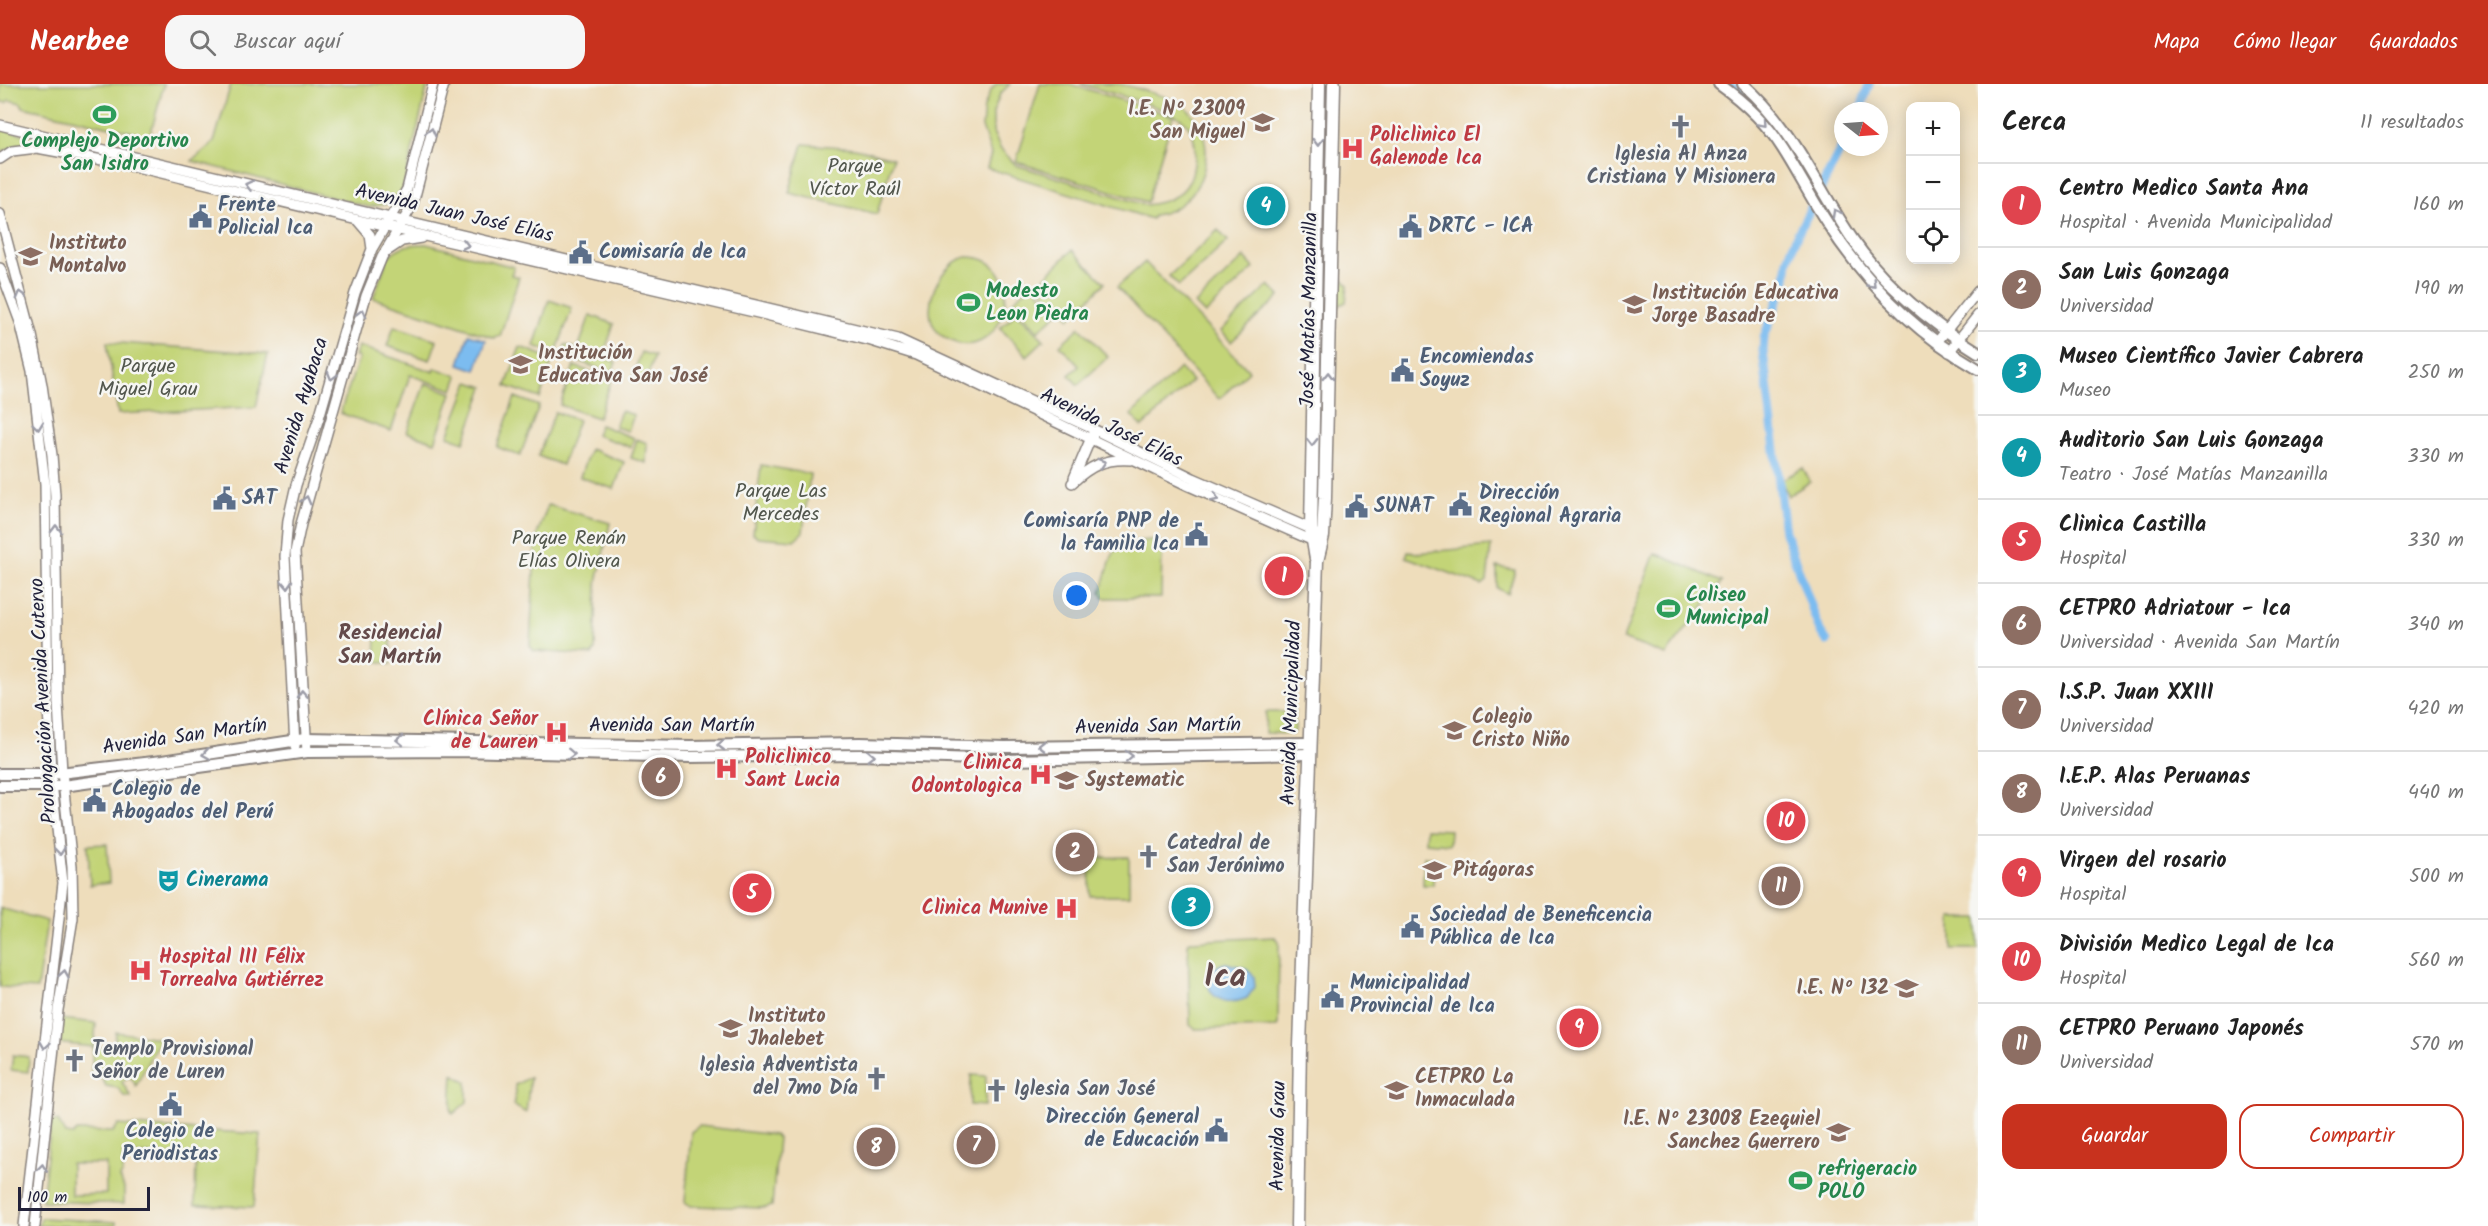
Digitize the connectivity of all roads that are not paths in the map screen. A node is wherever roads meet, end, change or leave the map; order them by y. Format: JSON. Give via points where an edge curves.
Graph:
{"nodes":[{"id":1,"x":433,"y":84,"type":"edge"},
{"id":2,"x":444,"y":84,"type":"edge"},
{"id":3,"x":1319,"y":84,"type":"edge"},
{"id":4,"x":1334,"y":84,"type":"edge"},
{"id":5,"x":1719,"y":84,"type":"edge"},
{"id":6,"x":1743,"y":84,"type":"edge"},
{"id":7,"x":0,"y":125,"type":"edge"},
{"id":8,"x":0,"y":159,"type":"edge"},
{"id":9,"x":407,"y":189,"type":"junction"},
{"id":10,"x":413,"y":204,"type":"junction"},
{"id":11,"x":366,"y":212,"type":"junction"},
{"id":12,"x":0,"y":214,"type":"edge"},
{"id":13,"x":390,"y":217,"type":"junction"},
{"id":14,"x":356,"y":220,"type":"junction"},
{"id":15,"x":404,"y":220,"type":"junction"},
{"id":16,"x":385,"y":227,"type":"junction"},
{"id":17,"x":434,"y":228,"type":"junction"},
{"id":18,"x":398,"y":230,"type":"junction"},
{"id":19,"x":428,"y":237,"type":"junction"},
{"id":20,"x":372,"y":249,"type":"junction"},
{"id":21,"x":381,"y":257,"type":"junction"},
{"id":22,"x":0,"y":268,"type":"edge"},
{"id":23,"x":1978,"y":291,"type":"edge"},
{"id":24,"x":1978,"y":315,"type":"edge"},
{"id":25,"x":1947,"y":332,"type":"junction"},
{"id":26,"x":1959,"y":340,"type":"junction"},
{"id":27,"x":1937,"y":342,"type":"junction"},
{"id":28,"x":897,"y":344,"type":"junction"},
{"id":29,"x":1949,"y":352,"type":"junction"},
{"id":30,"x":1978,"y":352,"type":"edge"},
{"id":31,"x":1978,"y":369,"type":"edge"},
{"id":32,"x":1093,"y":434,"type":"junction"},
{"id":33,"x":1140,"y":462,"type":"junction"},
{"id":34,"x":1315,"y":535,"type":"junction"},
{"id":35,"x":300,"y":740,"type":"junction"},
{"id":36,"x":1310,"y":749,"type":"junction"},
{"id":37,"x":302,"y":753,"type":"junction"},
{"id":38,"x":56,"y":773,"type":"junction"},
{"id":39,"x":0,"y":774,"type":"edge"},
{"id":40,"x":0,"y":786,"type":"edge"},
{"id":41,"x":58,"y":786,"type":"junction"},
{"id":42,"x":1300,"y":1046,"type":"joint"},
{"id":43,"x":24,"y":1226,"type":"edge"},
{"id":44,"x":35,"y":1226,"type":"edge"},
{"id":45,"x":1297,"y":1226,"type":"edge"}],
"edges":[{"from":1,"to":9,"type":"street","name":"Avenida Ayabaca"},
{"from":10,"to":2,"type":"street","name":"Avenida Ayabaca","one_way":true},
{"from":3,"to":34,"type":"main road","name":"José Matías Manzanilla","one_way":true},
{"from":34,"to":4,"type":"main road","name":"José Matías Manzanilla","one_way":true},
{"from":5,"to":27,"type":"main road","one_way":true,"via":[[1747,106],[1771,133],[1863,274]]},
{"from":25,"to":6,"type":"main road","one_way":true,"via":[[1903,296],[1862,253],[1791,137],[1767,106]]},
{"from":11,"to":7,"type":"street","name":"Avenida Juan José Elías","one_way":true},
{"from":8,"to":14,"type":"street","name":"Avenida Juan José Elías","via":[[12,151],[49,149]]},
{"from":9,"to":11,"type":"street","via":[[391,207]]},
{"from":9,"to":13,"type":"street","name":"Avenida Ayabaca"},
{"from":10,"to":15,"type":"street","name":"Avenida Ayabaca"},
{"from":10,"to":17,"type":"street","via":[[421,220]]},
{"from":11,"to":13,"type":"street","name":"Avenida Juan José Elías"},
{"from":38,"to":12,"type":"street","name":"Prolongación Avenida Cutervo","one_way":true,"via":[[52,455],[32,335]]},
{"from":13,"to":15,"type":"street","name":"Avenida Juan José Elías"},
{"from":13,"to":16,"type":"street","name":"Avenida Ayabaca"},
{"from":14,"to":16,"type":"street","name":"Avenida Juan José Elías"},
{"from":14,"to":20,"type":"street","via":[[370,235]]},
{"from":15,"to":17,"type":"street","name":"Avenida Juan José Elías"},
{"from":15,"to":18,"type":"street","name":"Avenida Ayabaca"},
{"from":16,"to":18,"type":"street","name":"Avenida Juan José Elías"},
{"from":16,"to":20,"type":"street","name":"Avenida Ayabaca"},
{"from":17,"to":28,"type":"street","name":"Avenida Juan José Elías"},
{"from":18,"to":19,"type":"street","name":"Avenida Juan José Elías"},
{"from":18,"to":21,"type":"street","name":"Avenida Ayabaca"},
{"from":19,"to":21,"type":"street","via":[[402,241]]},
{"from":19,"to":28,"type":"street","name":"Avenida Juan José Elías","one_way":true},
{"from":20,"to":35,"type":"street","name":"Avenida Ayabaca","one_way":true,"via":[[355,293],[288,520],[285,556]]},
{"from":35,"to":21,"type":"street","name":"Avenida Ayabaca","one_way":true,"via":[[295,552],[312,479]]},
{"from":22,"to":38,"type":"street","name":"Prolongación Avenida Cutervo","one_way":true,"via":[[20,322],[32,372],[45,484]]},
{"from":23,"to":25,"type":"street"},
{"from":24,"to":26,"type":"street"},
{"from":25,"to":26,"type":"main road"},
{"from":25,"to":27,"type":"street"},
{"from":26,"to":29,"type":"street"},
{"from":26,"to":30,"type":"main road"},
{"from":27,"to":29,"type":"main road"},
{"from":28,"to":32,"type":"street","name":"Avenida José Elías"},
{"from":29,"to":31,"type":"main road"},
{"from":32,"to":33,"type":"street","name":"Avenida José Elías"},
{"from":32,"to":33,"type":"street","one_way":true,"via":[[1072,483],[1101,462]]},
{"from":32,"to":34,"type":"street","name":"Avenida José Elías"},
{"from":33,"to":34,"type":"street","name":"Avenida José Elías","one_way":true,"via":[[1261,519]]},
{"from":34,"to":36,"type":"main road","name":"Avenida Municipalidad"},
{"from":36,"to":35,"type":"main road","name":"Avenida San Martín","one_way":true},
{"from":35,"to":37,"type":"street","name":"Avenida Ayabaca"},
{"from":35,"to":38,"type":"main road","name":"Avenida San Martín","one_way":true},
{"from":37,"to":36,"type":"main road","name":"Avenida San Martín","one_way":true,"via":[[459,751],[1004,760]]},
{"from":36,"to":42,"type":"main road","name":"Avenida Municipalidad"},
{"from":37,"to":41,"type":"main road","name":"Avenida San Martín"},
{"from":38,"to":39,"type":"main road","name":"Avenida San Martín"},
{"from":38,"to":41,"type":"street","name":"Prolongación Avenida Cutervo"},
{"from":40,"to":41,"type":"main road","name":"Avenida San Martín"},
{"from":41,"to":43,"type":"street","name":"Prolongación Avenida Cutervo","one_way":true,"via":[[63,883]]},
{"from":44,"to":41,"type":"street","name":"Prolongación Avenida Cutervo","one_way":true,"via":[[58,1010],[73,918],[72,866]]},
{"from":42,"to":45,"type":"main road","name":"Avenida Grau"}]}
